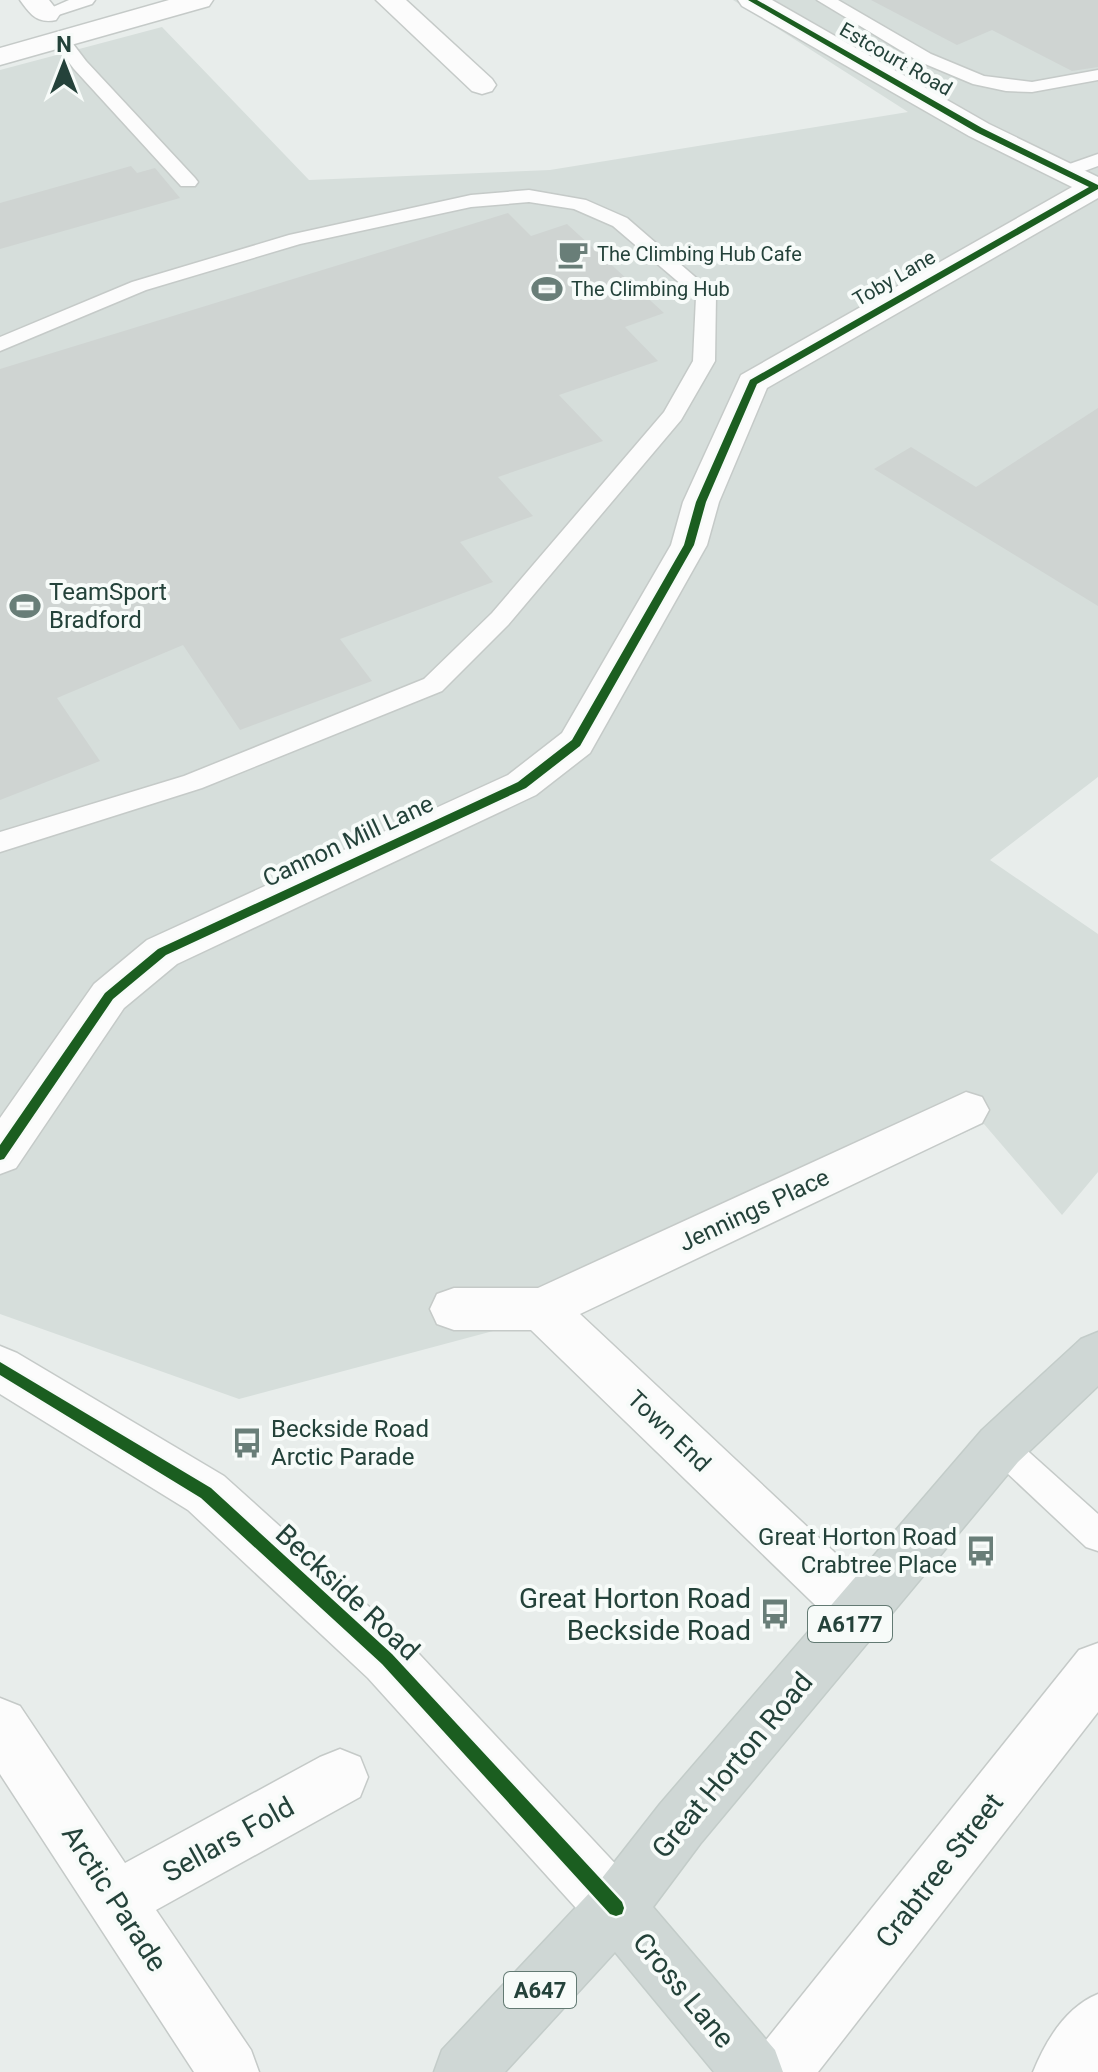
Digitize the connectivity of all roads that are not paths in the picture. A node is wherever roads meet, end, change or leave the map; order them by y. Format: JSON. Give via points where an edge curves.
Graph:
{"nodes":[{"id":1,"x":86,"y":0,"type":"edge"},
{"id":2,"x":199,"y":0,"type":"edge"},
{"id":3,"x":390,"y":0,"type":"edge"},
{"id":4,"x":752,"y":0,"type":"edge"},
{"id":5,"x":826,"y":0,"type":"edge"},
{"id":6,"x":40,"y":7,"type":"edge"},
{"id":7,"x":61,"y":40,"type":"junction"},
{"id":8,"x":0,"y":57,"type":"edge"},
{"id":9,"x":1098,"y":75,"type":"edge"},
{"id":10,"x":482,"y":85,"type":"dead end"},
{"id":11,"x":979,"y":130,"type":"joint"},
{"id":12,"x":1098,"y":160,"type":"edge"},
{"id":13,"x":1065,"y":172,"type":"junction"},
{"id":14,"x":188,"y":182,"type":"dead end"},
{"id":15,"x":0,"y":345,"type":"edge"},
{"id":16,"x":689,"y":545,"type":"joint"},
{"id":17,"x":0,"y":842,"type":"edge"},
{"id":18,"x":966,"y":1110,"type":"dead end"},
{"id":19,"x":0,"y":1155,"type":"edge"},
{"id":20,"x":454,"y":1309,"type":"dead end"},
{"id":21,"x":542,"y":1309,"type":"junction"},
{"id":22,"x":1098,"y":1354,"type":"edge"},
{"id":23,"x":0,"y":1368,"type":"edge"},
{"id":24,"x":1000,"y":1446,"type":"junction"},
{"id":25,"x":1098,"y":1536,"type":"edge"},
{"id":26,"x":860,"y":1612,"type":"junction"},
{"id":27,"x":1098,"y":1669,"type":"edge"},
{"id":28,"x":0,"y":1725,"type":"edge"},
{"id":29,"x":340,"y":1777,"type":"dead end"},
{"id":30,"x":116,"y":1900,"type":"junction"},
{"id":31,"x":616,"y":1908,"type":"junction"},
{"id":32,"x":1098,"y":2024,"type":"edge"},
{"id":33,"x":229,"y":2072,"type":"edge"},
{"id":34,"x":464,"y":2072,"type":"edge"},
{"id":35,"x":753,"y":2072,"type":"edge"},
{"id":36,"x":780,"y":2072,"type":"edge"},
{"id":37,"x":1063,"y":2072,"type":"edge"}],
"edges":[{"from":1,"to":6,"type":"lane"},
{"from":2,"to":7,"type":"street"},
{"from":3,"to":10,"type":"street"},
{"from":4,"to":11,"type":"street","name":"Estcourt Road"},
{"from":5,"to":9,"type":"lane","via":[[974,78],[1032,87]]},
{"from":7,"to":8,"type":"street"},
{"from":7,"to":14,"type":"lane"},
{"from":11,"to":13,"type":"street","name":"Toby Lane"},
{"from":12,"to":13,"type":"lane"},
{"from":13,"to":16,"type":"street","name":"Toby Lane","via":[[1095,187],[753,382],[701,502]]},
{"from":15,"to":17,"type":"lane","via":[[139,286],[296,239],[471,201],[514,197],[579,204],[620,222],[706,295],[704,361],[673,415],[500,619],[433,685],[193,782]]},
{"from":16,"to":19,"type":"street","name":"Cannon Mill Lane","via":[[576,743],[522,785],[162,952],[109,996]]},
{"from":18,"to":21,"type":"street","name":"Jennings Place"},
{"from":20,"to":21,"type":"street"},
{"from":21,"to":26,"type":"street","name":"Town End"},
{"from":22,"to":24,"type":"main road","name":"Great Horton Road","number":"A6177"},
{"from":23,"to":31,"type":"street","name":"Beckside Road","via":[[206,1493],[387,1659]]},
{"from":24,"to":25,"type":"lane"},
{"from":24,"to":26,"type":"main road","name":"Great Horton Road","number":"A6177"},
{"from":26,"to":31,"type":"main road","name":"Great Horton Road","number":"A6177","via":[[680,1824]]},
{"from":27,"to":36,"type":"street","name":"Crabtree Street"},
{"from":28,"to":30,"type":"street","name":"Arctic Parade"},
{"from":29,"to":30,"type":"street","name":"Sellars Fold"},
{"from":30,"to":33,"type":"street","name":"Arctic Parade"},
{"from":31,"to":34,"type":"main road","name":"Great Horton Road","number":"A647"},
{"from":31,"to":35,"type":"main road","name":"Cross Lane"},
{"from":32,"to":37,"type":"street"}]}
